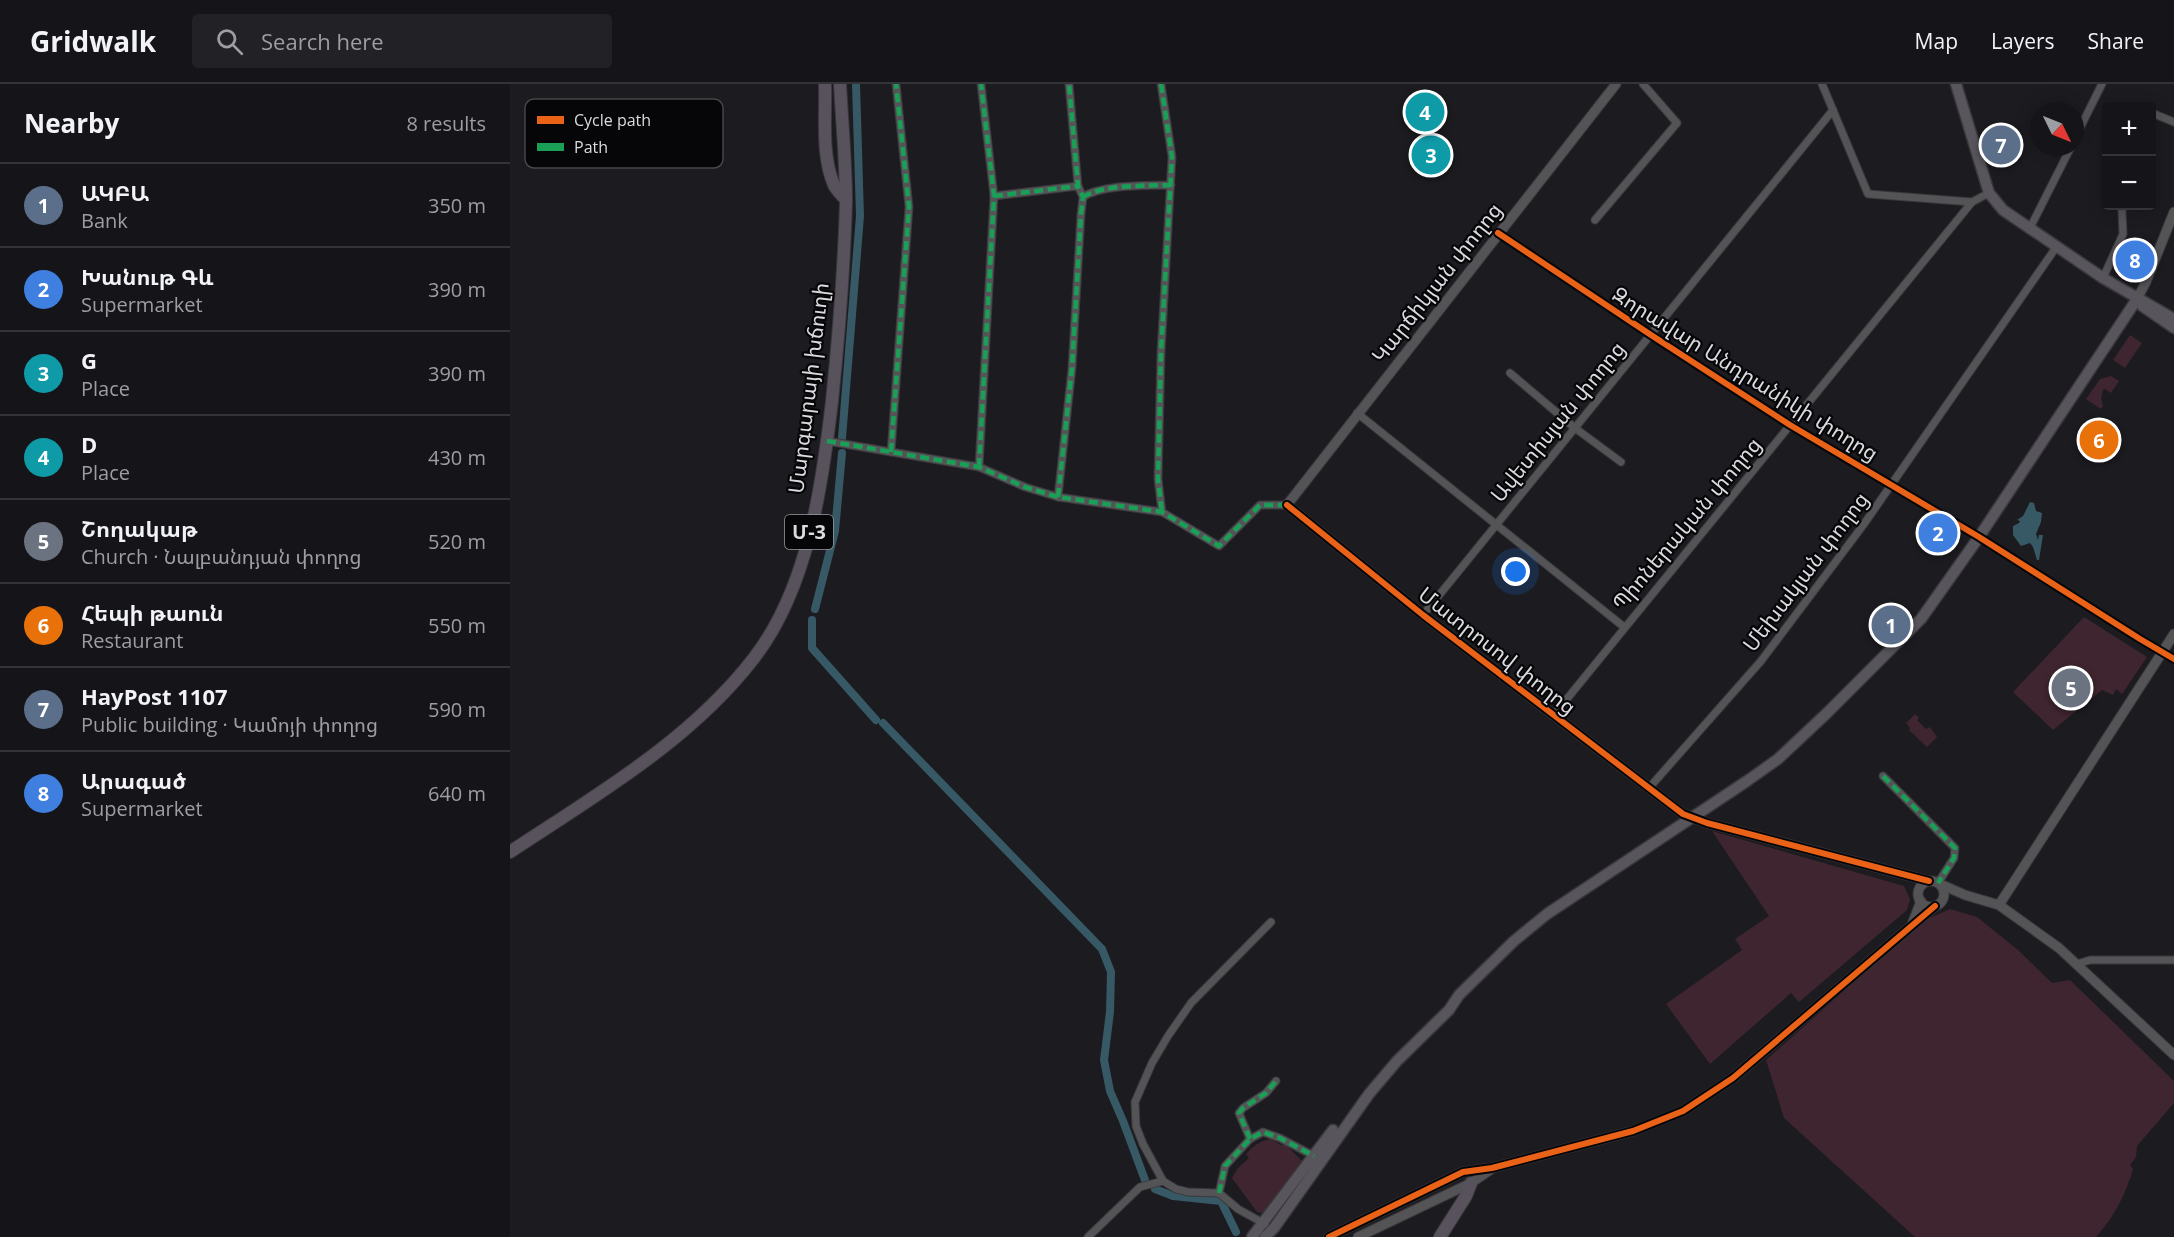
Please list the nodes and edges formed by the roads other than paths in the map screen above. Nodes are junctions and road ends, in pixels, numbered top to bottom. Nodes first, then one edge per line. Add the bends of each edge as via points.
1 (825, 84) edge
2 (840, 84) edge
3 (896, 84) edge
4 (981, 84) edge
5 (1069, 84) edge
6 (1161, 84) edge
7 (1616, 84) edge
8 (1643, 84) edge
9 (1822, 84) edge
10 (1956, 84) edge
11 (2102, 84) edge
12 (1833, 111) junction
13 (2156, 115) edge
14 (2084, 120) edge
15 (2174, 122) edge
16 (2066, 156) edge
17 (1172, 185) junction
18 (1078, 186) junction
19 (1989, 193) junction
20 (994, 196) junction
21 (1083, 197) junction
22 (846, 200) junction
23 (1972, 202) junction
24 (2121, 210) edge
25 (2174, 212) edge
26 (1595, 220) dead end
27 (2030, 228) junction
28 (1498, 233) junction
29 (2057, 246) junction
30 (2103, 278) junction
31 (2137, 299) junction
32 (2174, 319) edge
33 (2174, 328) edge
34 (1651, 335) junction
35 (1510, 373) dead end
36 (1357, 413) junction
37 (1790, 425) junction
38 (1575, 428) junction
39 (827, 441) junction
40 (891, 452) junction
41 (1621, 462) dead end
42 (980, 467) junction
43 (1891, 485) junction
44 (1058, 497) junction
45 (1287, 505) junction
46 (1162, 512) junction
47 (1495, 525) junction
48 (1979, 537) junction
49 (1423, 615) junction
50 (1624, 627) junction
51 (2174, 633) edge
52 (2162, 652) junction
53 (2174, 659) edge
54 (1553, 716) junction
55 (1883, 776) dead end
56 (1649, 788) junction
57 (1692, 818) junction
58 (510, 852) edge
59 (1899, 874) junction
60 (1934, 882) junction
61 (1965, 894) junction
62 (1920, 897) junction
63 (1937, 905) junction
64 (1999, 905) junction
65 (1271, 922) dead end
66 (1910, 929) junction
67 (2174, 960) edge
68 (2077, 964) junction
69 (1459, 994) junction
70 (2174, 1055) edge
71 (1276, 1081) dead end
72 (1250, 1138) junction
73 (1314, 1156) junction
74 (1492, 1168) junction
75 (1163, 1181) junction
76 (1471, 1183) junction
77 (1219, 1193) junction
78 (1269, 1226) junction
79 (1088, 1237) edge
80 (1252, 1237) edge
81 (1265, 1237) edge
82 (1329, 1237) edge
83 (1358, 1237) edge
84 (1440, 1237) edge

1 - 22 highway via 827,154 834,187
2 - 22 highway, Մարգարայի խճուղի / Մ-3
3 - 40 street via 909,207
4 - 20 street
5 - 18 street
6 - 17 street
7 - 28 street, Կարճիկյան փողոց
8 - 26 street via 1677,123
9 - 12 street
10 - 19 main road
11 - 14 street
12 - 23 street via 1868,194
12 - 34 street, Ավետիսյան փողոց
13 - 15 street
16 - 27 street
17 - 21 street via 1118,188 1090,192
17 - 46 street via 1161,352 1158,479
18 - 20 street
18 - 21 street
19 - 23 street, Պիոներական փողոց
19 - 27 main road via 2003,210
20 - 42 street
21 - 44 street via 1072,368
22 - 39 highway, Մարգարայի խճուղի / Մ-3 via 840,324
23 - 37 street, Պիոներական փողոց
24 - 30 street via 2123,234
25 - 31 street
27 - 29 main road
28 - 34 street, Զորավար Անդրանիկի փողոց
28 - 36 street, Կարճիկյան փողոց
29 - 30 main road
29 - 43 street, Մեխակյան փողոց
30 - 31 main road
31 - 32 main road
31 - 33 main road
31 - 48 main road
34 - 37 street, Զորավար Անդրանիկի փողոց
34 - 38 street, Ավետիսյան փողոց
35 - 38 street
36 - 45 street, Կարճիկյան փողոց
36 - 47 street
37 - 43 street, Զորավար Անդրանիկի փողոց
37 - 50 street, Պիոներական փողոց
38 - 41 street
38 - 47 street, Ավետիսյան փողոց
39 - 40 street
39 - 58 highway, Մարգարայի խճուղի / Մ-3 via 797,578 785,607 755,657 716,702 668,742 626,775
40 - 42 street
42 - 44 street
43 - 48 street, Զորավար Անդրանիկի փողոց
43 - 56 street, Մեխակյան փողոց via 1761,661
44 - 46 street
45 - 46 street via 1260,505 1220,546
45 - 49 street, Մատրոսով փողոց
47 - 49 street, Ավետիսյան փողոց
47 - 50 street
48 - 52 street, Զորավար Անդրանիկի փողոց
48 - 57 main road via 1898,644 1778,759
49 - 54 street, Մատրոսով փողոց
50 - 54 street, Պիոներական փողոց
51 - 52 street
52 - 53 street, Զորավար Անդրանիկի փողոց
52 - 64 street
54 - 56 street, Մատրոսով փողոց
55 - 60 street via 1955,848 1954,858
56 - 57 street, Մատրոսով փողոց
57 - 59 street, Մատրոսով փողոց
57 - 69 main road via 1547,914
59 - 60 street, Մատրոսով փողոց
59 - 62 street
60 - 61 street, Մատրոսով փողոց
60 - 62 street via 1922,885
60 - 63 street via 1944,894
61 - 63 street
61 - 64 street, Մատրոսով փողոց
62 - 63 street via 1928,906
62 - 66 street
63 - 66 street
64 - 68 street, Մատրոսով փողոց
65 - 75 street via 1191,1003 1162,1045 1135,1102 1136,1126
66 - 74 street via 1733,1078 1683,1111 1633,1131
67 - 68 street via 2090,960
68 - 70 street, Մատրոսով փողոց
69 - 73 main road via 1385,1065
69 - 78 main road via 1449,1010 1369,1094
71 - 72 street via 1239,1113
72 - 73 street via 1263,1132
72 - 77 street via 1225,1166
73 - 78 main road
74 - 76 street
74 - 82 street via 1463,1172
75 - 77 street via 1188,1192
75 - 79 street via 1140,1187
76 - 83 street
76 - 84 highway
77 - 78 street
78 - 80 main road
78 - 81 main road

